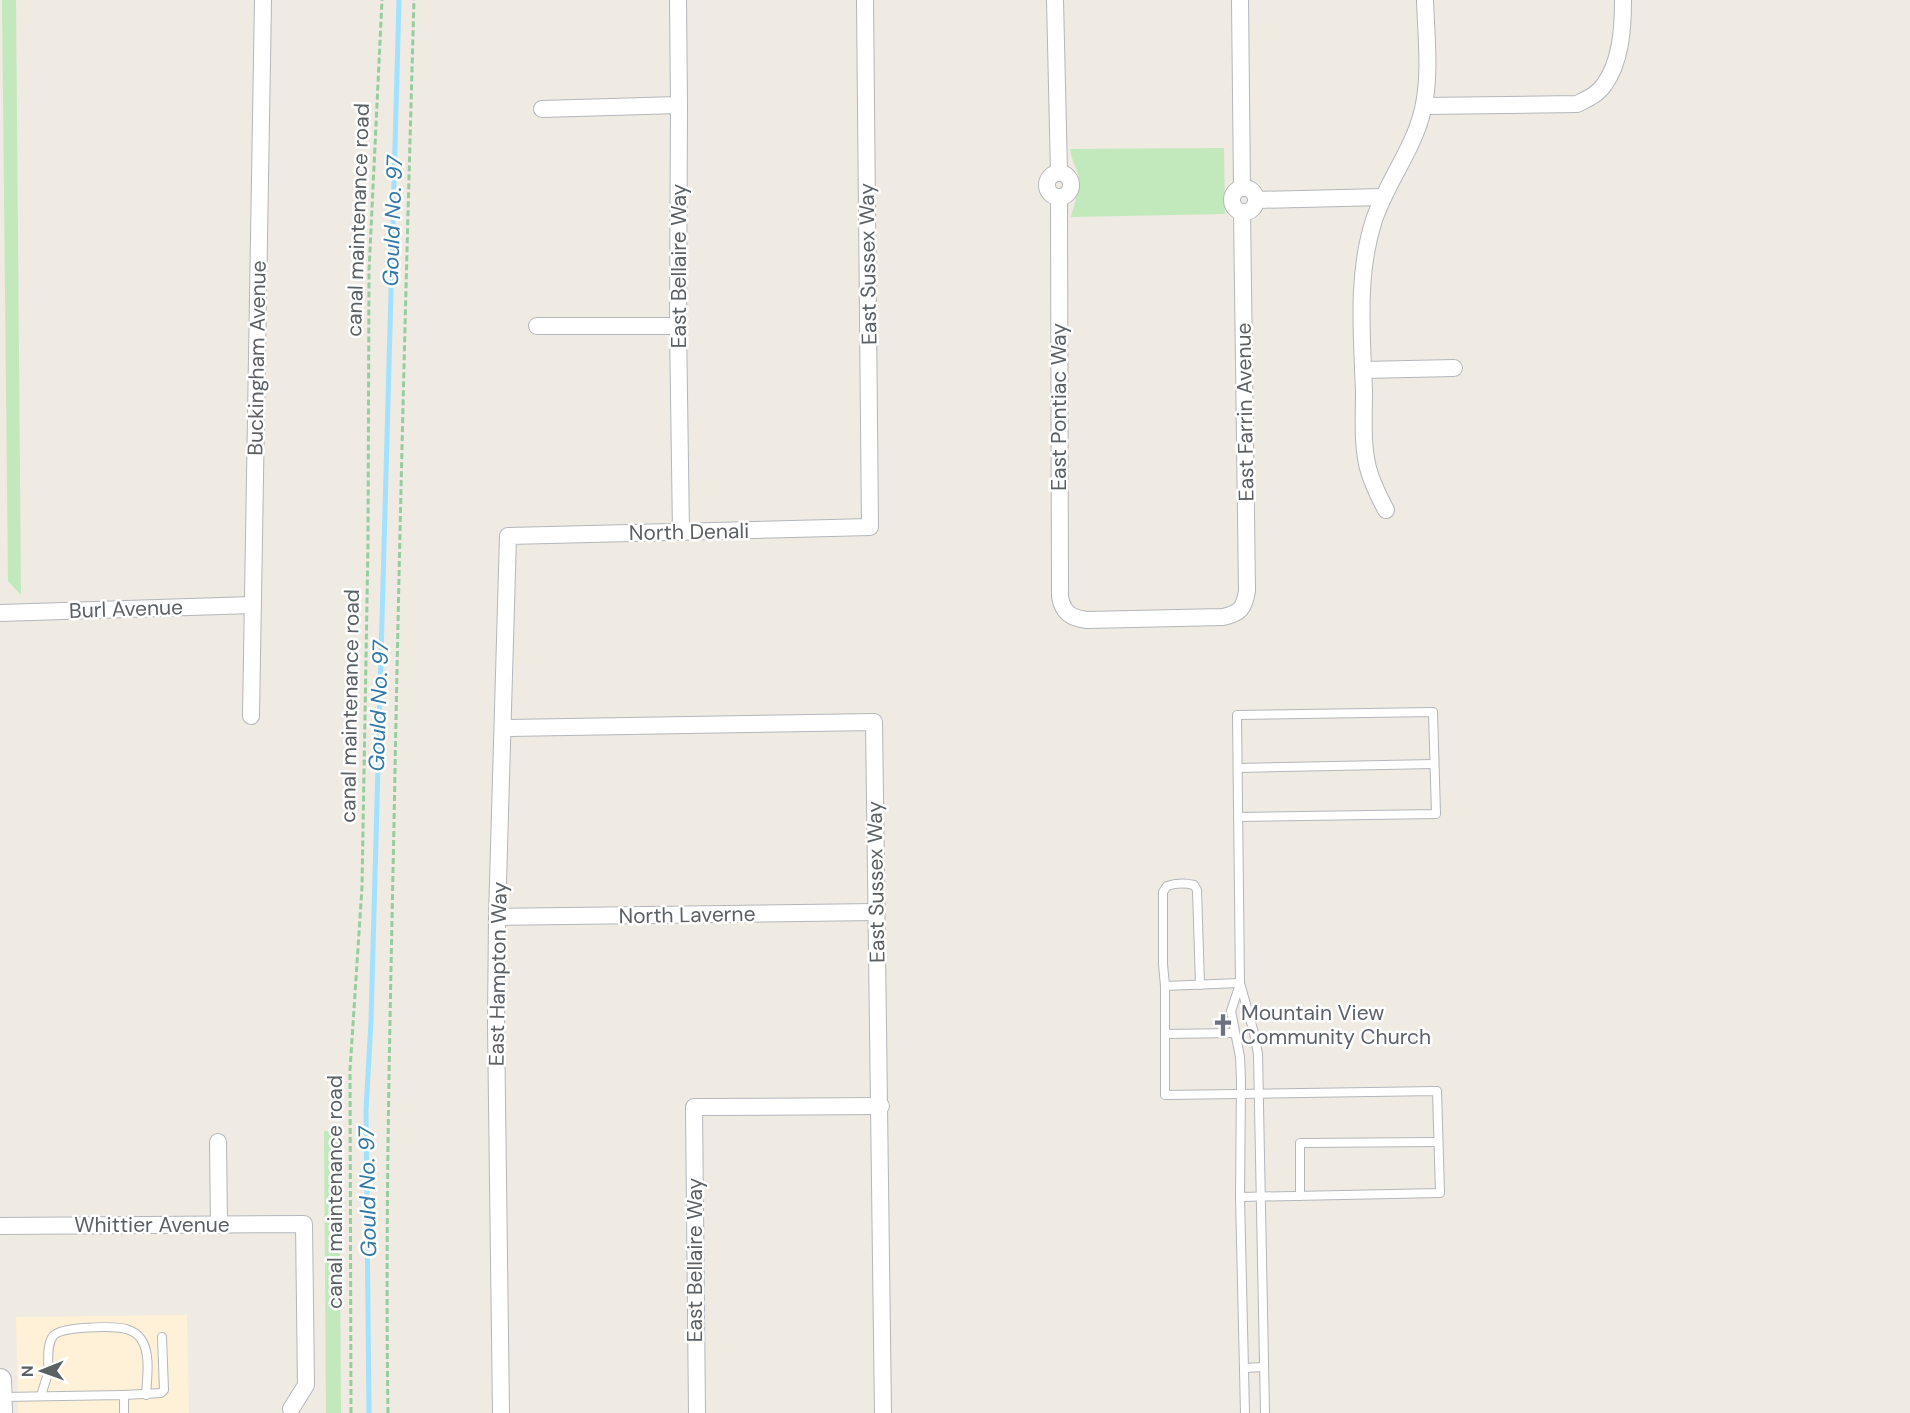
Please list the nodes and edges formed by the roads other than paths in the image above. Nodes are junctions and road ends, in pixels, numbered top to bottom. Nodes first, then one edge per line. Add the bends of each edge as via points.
1 (263, 0) edge
2 (678, 0) edge
3 (865, 0) edge
4 (1055, 0) edge
5 (1240, 0) edge
6 (1425, 0) edge
7 (1623, 0) edge
8 (680, 105) junction
9 (1424, 106) junction
10 (542, 109) dead end
11 (1242, 188) junction
12 (1383, 197) junction
13 (1256, 200) junction
14 (1242, 212) junction
15 (537, 326) dead end
16 (678, 326) junction
17 (1454, 368) dead end
18 (1363, 370) junction
19 (1386, 510) dead end
20 (870, 527) joint
21 (681, 532) junction
22 (508, 536) joint
23 (253, 606) junction
24 (1240, 610) joint
25 (0, 613) edge
26 (251, 716) dead end
27 (504, 728) junction
28 (1434, 764) junction
29 (1238, 768) junction
30 (1238, 817) junction
31 (876, 912) junction
32 (497, 917) junction
33 (1240, 983) junction
34 (1200, 985) junction
35 (1165, 986) junction
36 (1235, 1033) junction
37 (1165, 1034) junction
38 (1240, 1094) junction
39 (1258, 1094) junction
40 (881, 1106) junction
41 (218, 1142) dead end
42 (1438, 1142) junction
43 (1300, 1196) junction
44 (1240, 1197) junction
45 (1260, 1197) junction
46 (219, 1225) junction
47 (0, 1226) edge
48 (162, 1337) dead end
49 (1264, 1367) junction
50 (1244, 1368) junction
51 (0, 1380) edge
52 (124, 1395) junction
53 (146, 1395) junction
54 (40, 1396) junction
55 (0, 1397) edge
56 (291, 1409) dead end
57 (1, 1413) edge
58 (124, 1413) edge
59 (501, 1413) edge
60 (697, 1413) edge
61 (883, 1413) edge
62 (1245, 1413) edge
63 (1265, 1413) edge

1 - 23 street, Buckingham Avenue
2 - 8 street, East Bellaire Way
3 - 20 street, East Sussex Way
4 - 24 street, East Pontiac Way via 1059,172 1066,174 1071,184 1069,192 1059,197 1062,606 1068,615 1087,620 1223,617
5 - 11 street
6 - 9 street
7 - 9 street via 1623,29 1614,66 1592,97 1577,104
8 - 10 street
8 - 16 street, East Bellaire Way
9 - 12 street via 1410,146
11 - 13 street via 1251,190
11 - 14 street via 1232,200
12 - 13 street
12 - 18 street via 1364,263
13 - 14 street via 1251,210
14 - 24 street, East Farrin Avenue via 1247,591
15 - 16 street
16 - 21 street, East Bellaire Way
17 - 18 street
18 - 19 street via 1365,451 1373,484
20 - 21 street, North Denali
21 - 22 street, North Denali
22 - 27 street, East Hampton Way
23 - 25 street, Burl Avenue
23 - 26 street, Buckingham Avenue
27 - 31 street, East Sussex Way via 874,722
27 - 32 street, East Hampton Way
28 - 29 lane
28 - 29 lane via 1433,712 1237,715
28 - 30 lane via 1436,814
29 - 30 lane
30 - 33 lane
31 - 32 street, North Laverne
31 - 40 street, East Sussex Way
32 - 59 street, East Hampton Way
33 - 34 lane
33 - 36 lane via 1231,1011
33 - 39 lane via 1258,1054
34 - 35 lane
34 - 35 lane via 1197,890 1189,883 1167,886 1163,892
35 - 37 lane
36 - 37 lane
36 - 38 lane via 1240,1057
37 - 38 lane via 1165,1095
38 - 39 lane
38 - 44 lane
39 - 42 lane via 1437,1090
39 - 45 lane
40 - 60 street, East Bellaire Way via 694,1107
40 - 61 street, East Sussex Way
41 - 46 street
42 - 43 lane via 1300,1143
42 - 43 lane via 1440,1193
43 - 45 lane
44 - 45 lane
44 - 50 lane
45 - 49 lane
46 - 47 street, Whittier Avenue
46 - 56 street, Whittier Avenue via 304,1224 306,1385
48 - 53 lane via 164,1389 161,1394
49 - 50 lane
49 - 63 lane
50 - 62 lane
51 - 55 main road
52 - 53 lane
52 - 54 lane
52 - 58 lane
53 - 54 lane via 146,1354 137,1333 96,1329 62,1330 53,1336 48,1374
54 - 55 lane
55 - 57 main road

